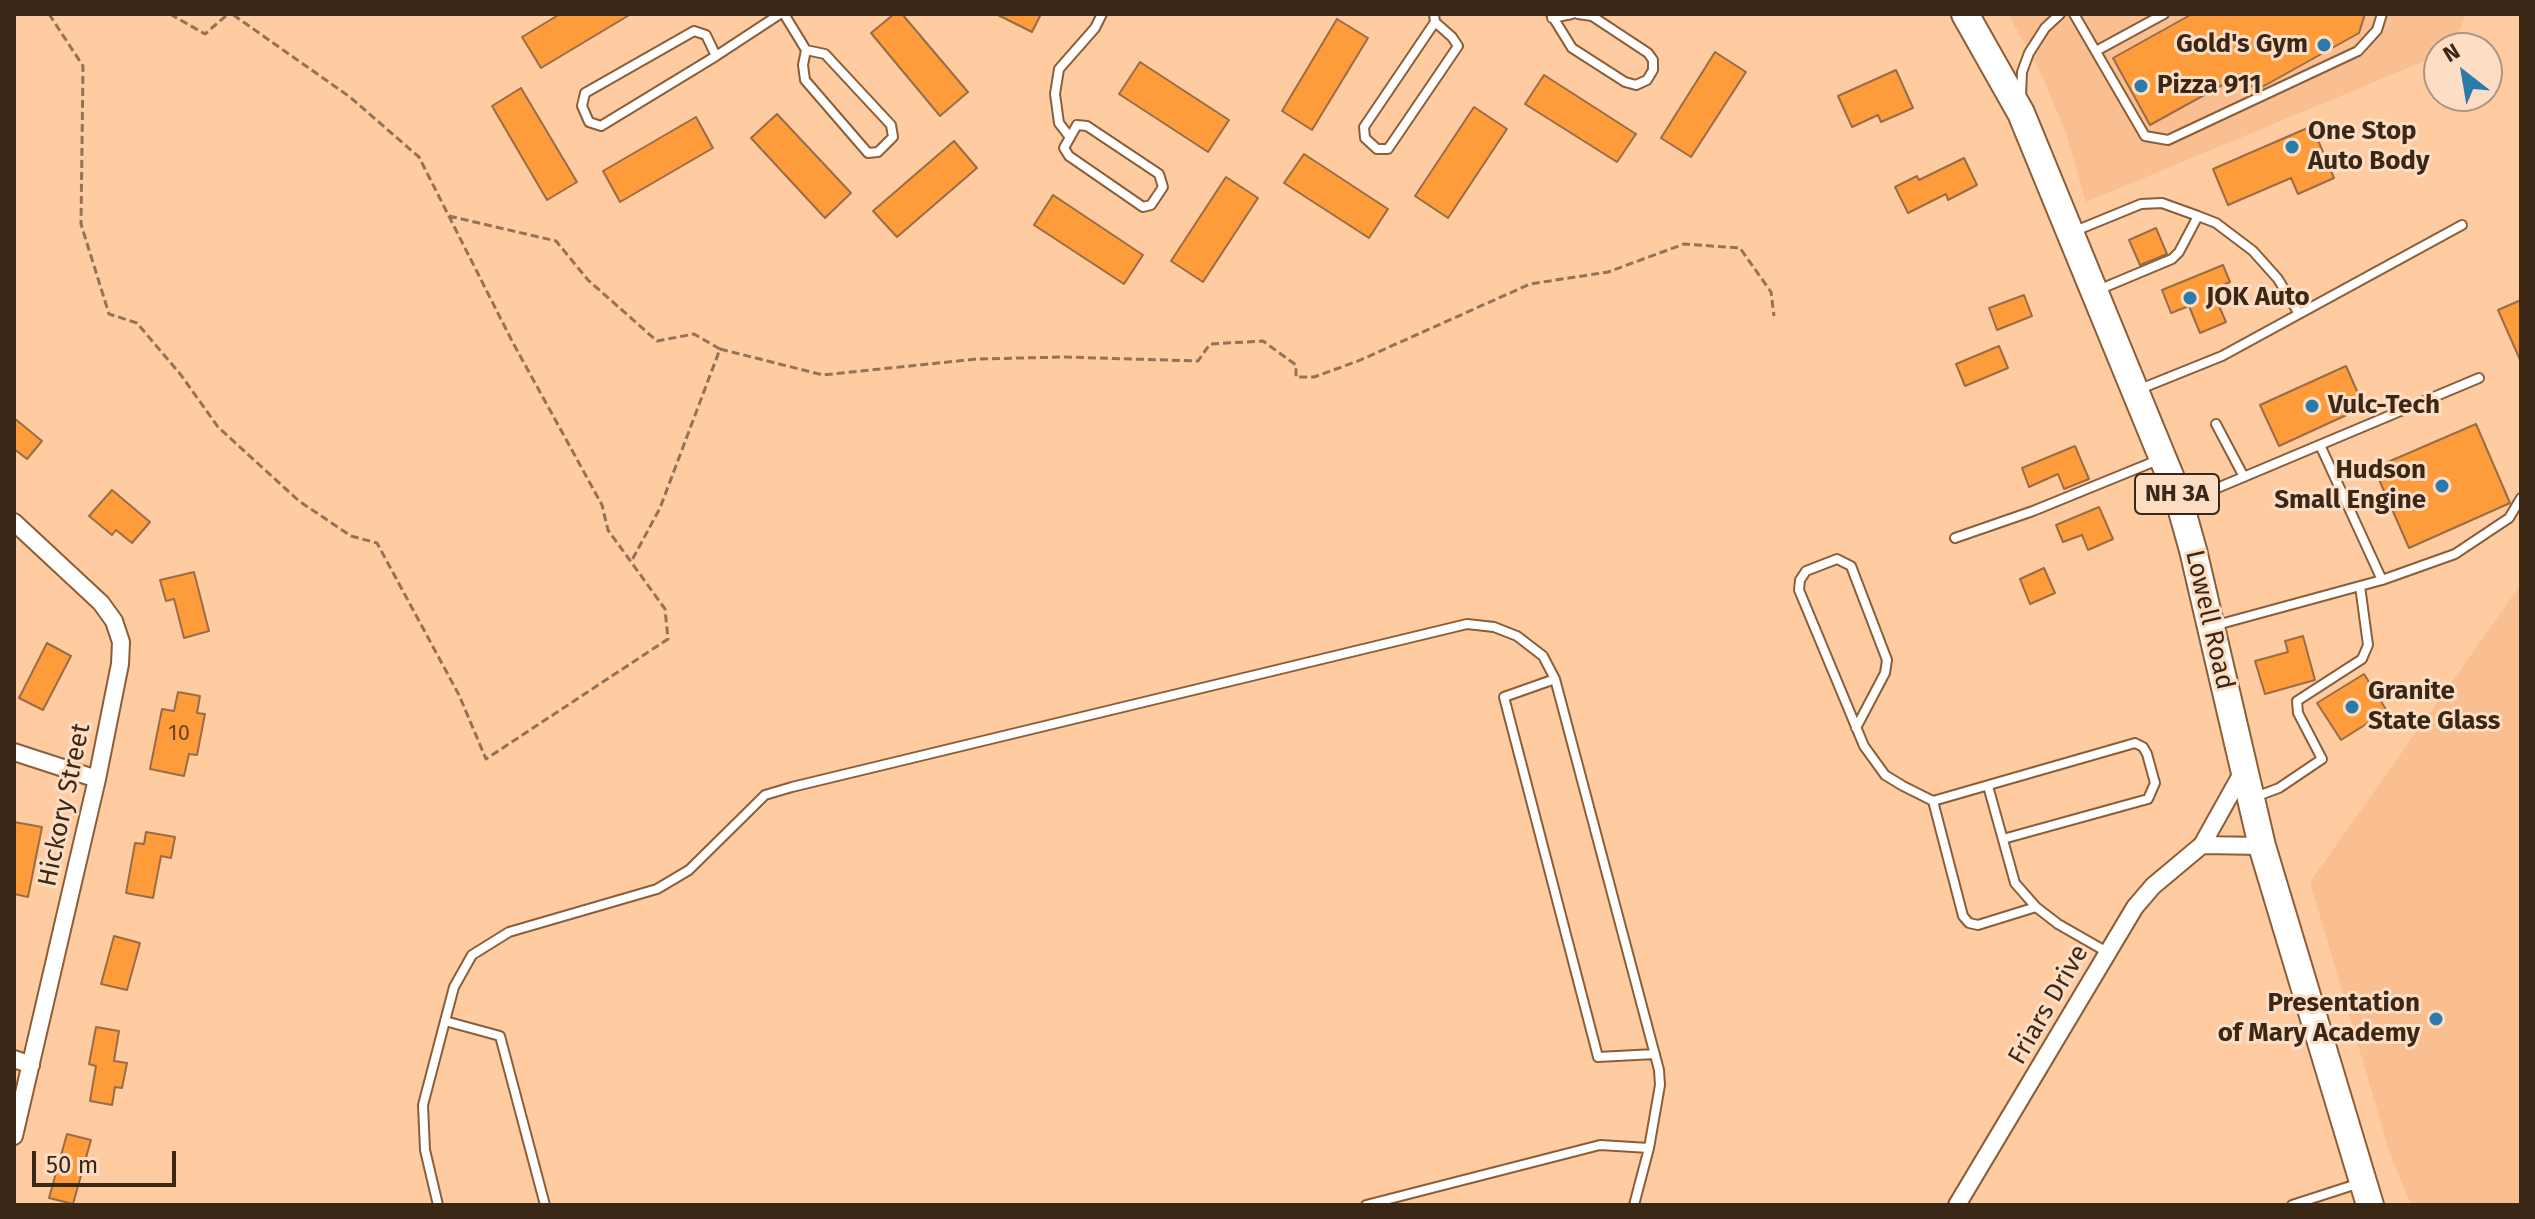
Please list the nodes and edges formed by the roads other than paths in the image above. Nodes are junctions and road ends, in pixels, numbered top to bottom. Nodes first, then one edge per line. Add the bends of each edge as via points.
1 (782, 14) edge
2 (1102, 14) edge
3 (1575, 14) edge
4 (1965, 14) edge
5 (2060, 14) edge
6 (2074, 14) edge
7 (2164, 14) edge
8 (2382, 14) edge
9 (1551, 16) edge
10 (1434, 18) edge
11 (806, 50) junction
12 (2096, 51) junction
13 (716, 56) junction
14 (2021, 113) junction
15 (1069, 136) junction
16 (2198, 216) junction
17 (2462, 225) dead end
18 (2070, 232) junction
19 (2094, 291) junction
20 (2299, 314) junction
21 (2479, 378) dead end
22 (2136, 391) junction
23 (2216, 424) dead end
24 (2320, 445) junction
25 (2163, 458) junction
26 (2244, 477) junction
27 (2521, 498) edge
28 (2180, 504) junction
29 (14, 522) edge
30 (1955, 538) dead end
31 (2382, 580) junction
32 (2360, 586) junction
33 (2211, 626) junction
34 (1555, 679) junction
35 (1856, 728) junction
36 (14, 752) edge
37 (2245, 768) junction
38 (97, 779) junction
39 (1988, 786) junction
40 (2251, 799) junction
41 (1933, 801) junction
42 (2003, 839) junction
43 (2202, 845) junction
44 (2262, 846) junction
45 (2036, 907) junction
46 (2107, 952) junction
47 (445, 1021) junction
48 (1655, 1054) junction
49 (14, 1059) edge
50 (31, 1065) junction
51 (14, 1136) edge
52 (1649, 1148) junction
53 (2366, 1194) edge
54 (438, 1205) edge
55 (545, 1205) edge
56 (1366, 1205) edge
57 (1634, 1205) edge
58 (1957, 1205) edge
59 (2292, 1205) edge

1 - 11 lane
1 - 13 lane
2 - 15 lane via 1059,69 1059,123
3 - 9 lane
3 - 9 lane via 1592,16 1648,53 1653,70 1647,80 1625,82 1572,48
4 - 14 main road, Lowell Road / NH 3A
5 - 14 lane via 2029,53 2022,72
6 - 12 lane
7 - 12 lane
8 - 12 lane via 2377,30 2358,51 2168,140 2145,136
10 - 10 lane via 1364,127 1365,138 1377,149 1388,149 1458,46
11 - 11 lane via 805,80 868,153 878,152 893,137 891,125 825,54
13 - 13 lane via 706,35 694,31 585,93 582,106 589,122 601,126
14 - 18 main road, Lowell Road / NH 3A
15 - 15 lane via 1064,148 1069,156 1143,207 1151,205 1163,187 1159,174 1087,126 1077,125
16 - 18 lane via 2162,203 2141,204
16 - 19 lane via 2172,259
16 - 20 lane via 2253,251
17 - 20 lane
18 - 19 main road, Lowell Road / NH 3A
19 - 22 main road, Lowell Road / NH 3A
20 - 22 lane via 2222,356
21 - 24 lane
22 - 25 main road, Lowell Road / NH 3A
23 - 26 lane
24 - 26 lane
24 - 31 lane
25 - 28 main road, Lowell Road / NH 3A
25 - 30 lane
26 - 28 lane
27 - 31 lane via 2509,518 2455,554
28 - 33 main road, Lowell Road / NH 3A
29 - 38 street, Hickory Street via 101,603 118,631 120,664
31 - 32 lane
32 - 33 lane
32 - 40 lane via 2368,645 2362,659 2297,701 2322,759 2279,788
33 - 37 main road, Lowell Road / NH 3A
34 - 47 lane via 1543,656 1517,636 1467,624 765,795 689,870 657,889 509,932 472,955 454,987
34 - 48 lane
34 - 48 lane via 1504,697 1586,1012 1598,1057
35 - 35 lane via 1799,590 1806,571 1837,559 1851,566 1887,660
35 - 41 lane via 1885,775
36 - 38 street
37 - 40 main road, Lowell Road / NH 3A
37 - 43 street, Friars Drive
38 - 50 street, Hickory Street
39 - 41 lane
39 - 42 lane
39 - 42 lane via 2135,743 2147,754 2155,783 2148,799
40 - 44 main road, Lowell Road / NH 3A
41 - 45 lane via 1969,923 1978,925
42 - 45 lane via 2015,883
43 - 44 street
43 - 46 street, Friars Drive via 2153,886
44 - 53 main road, Lowell Road / NH 3A
45 - 46 lane
46 - 58 street, Friars Drive
47 - 54 lane via 423,1105 425,1150
47 - 55 lane via 500,1036
48 - 52 lane via 1660,1085
49 - 50 street
50 - 51 street, Hickory Street
52 - 56 lane via 1600,1145
52 - 57 lane
53 - 59 lane

